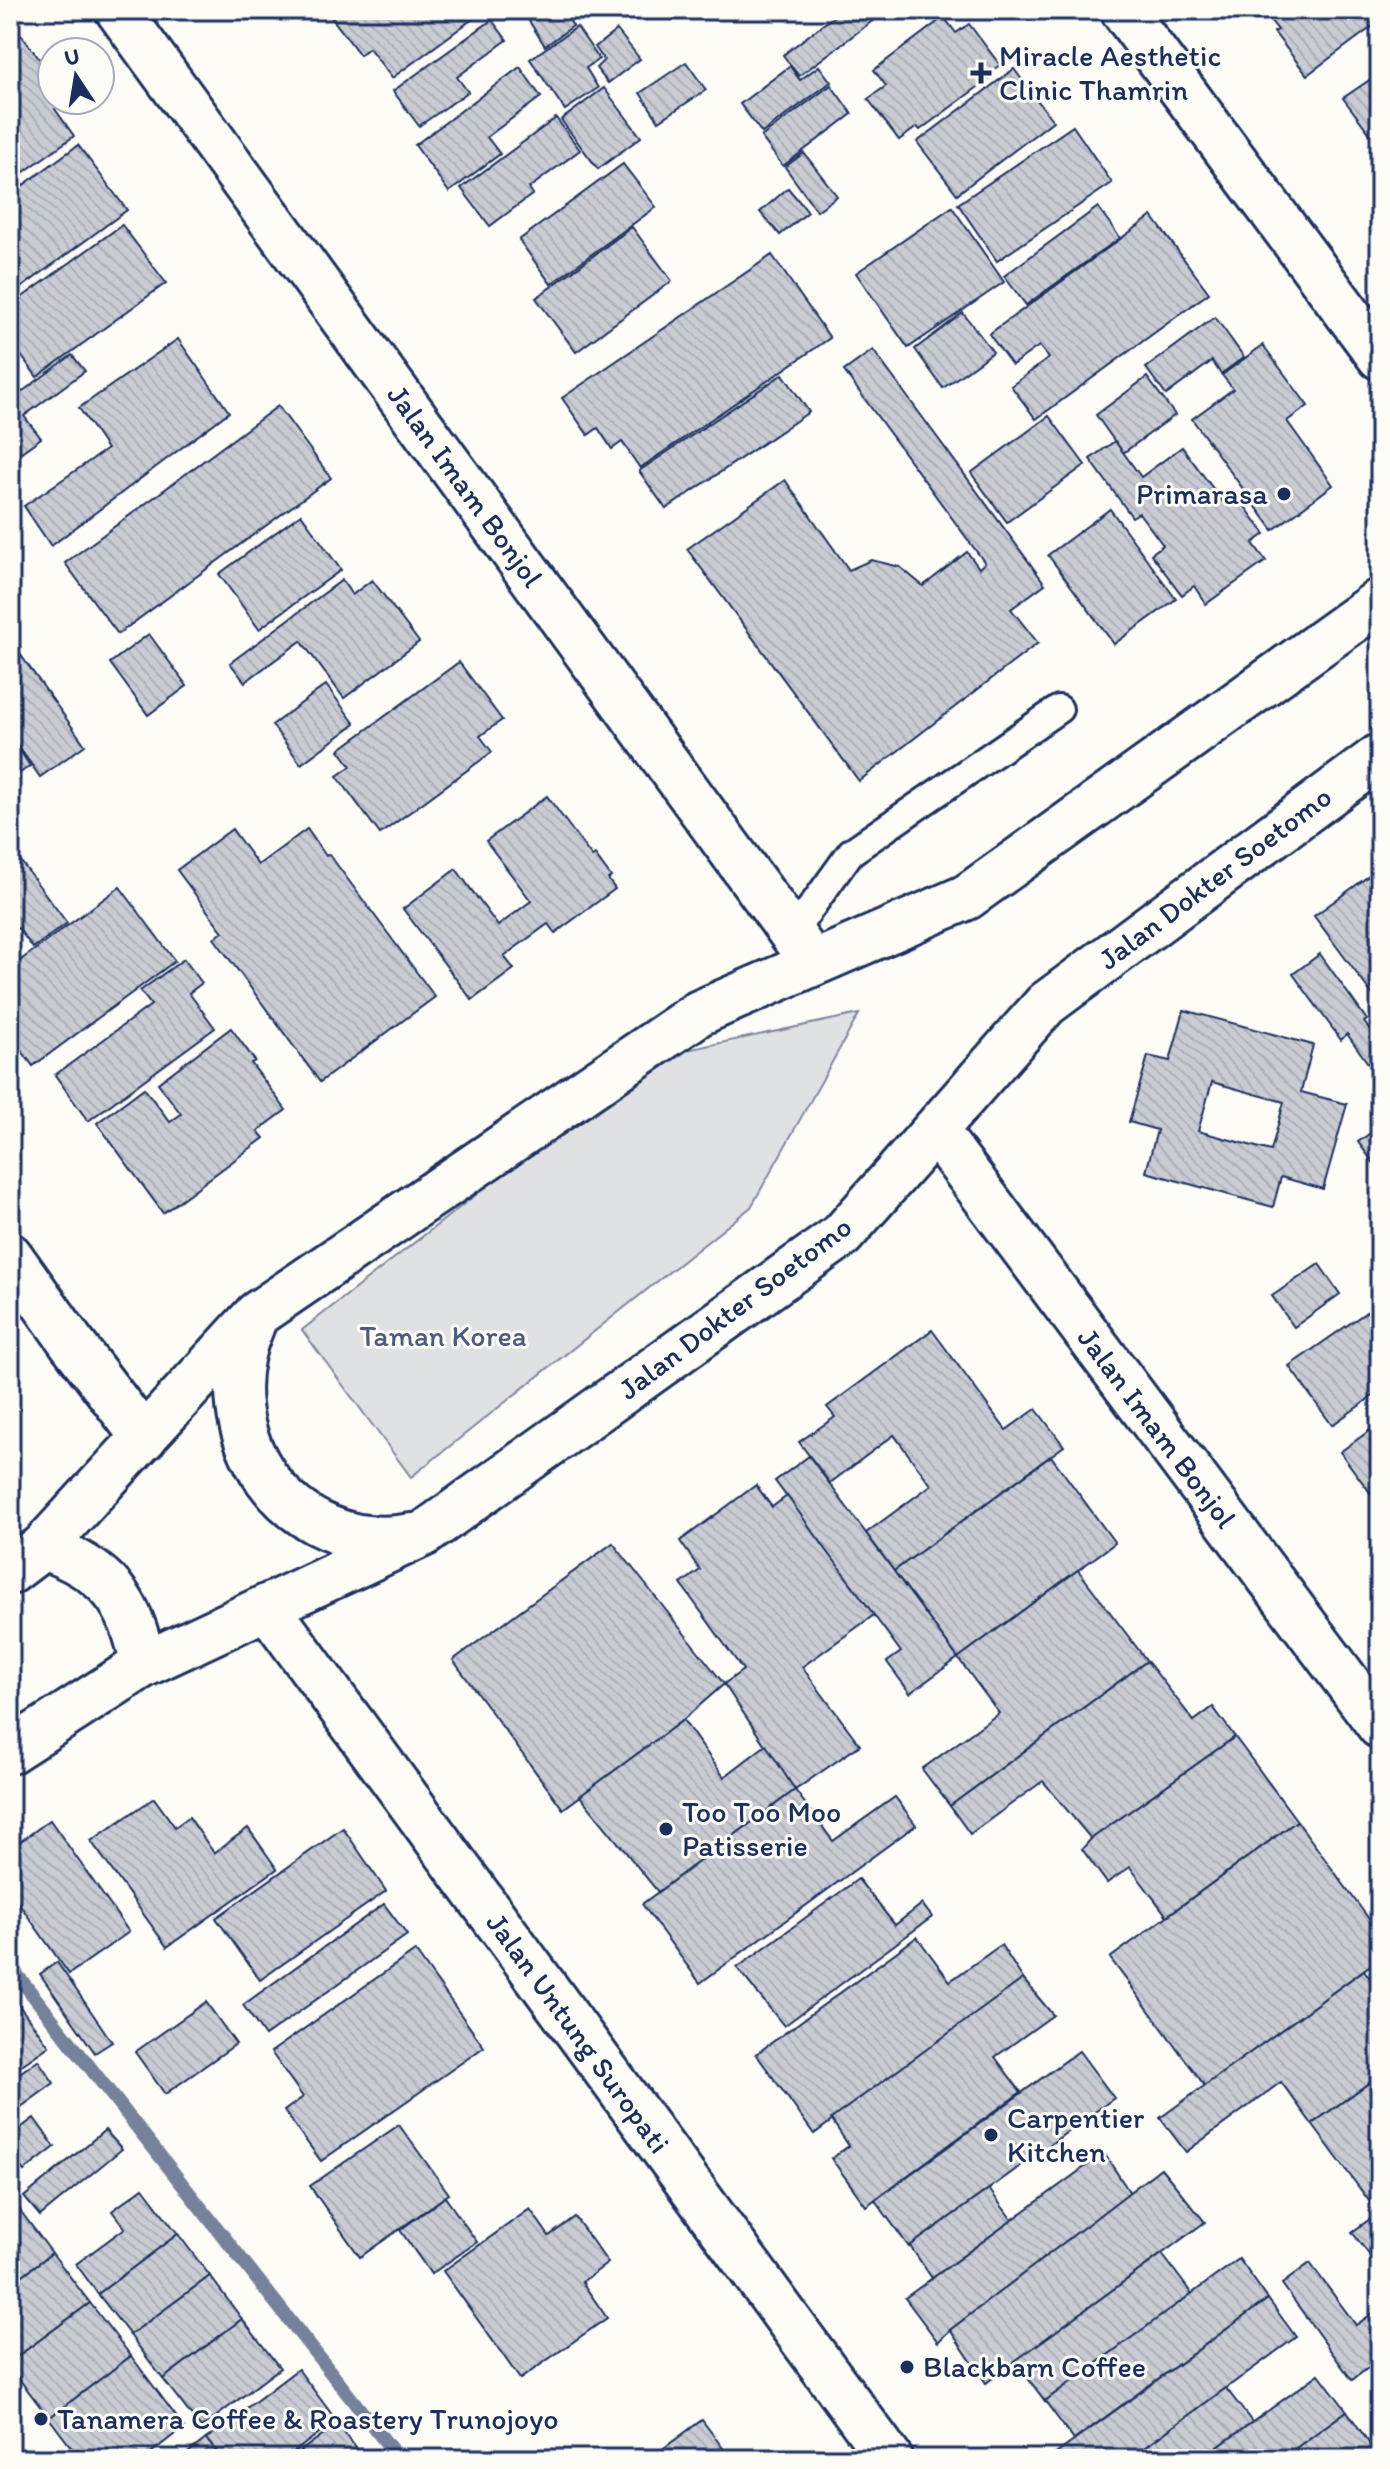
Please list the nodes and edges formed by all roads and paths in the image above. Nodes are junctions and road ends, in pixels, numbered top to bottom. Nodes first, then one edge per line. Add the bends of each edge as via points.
1 (118, 10) edge
2 (1123, 10) edge
3 (1380, 357) edge
4 (1380, 601) edge
5 (1059, 709) dead end
6 (1380, 756) edge
7 (802, 948) junction
8 (935, 1130) junction
9 (10, 1256) edge
10 (257, 1314) junction
11 (144, 1438) junction
12 (425, 1533) junction
13 (27, 1559) edge
14 (267, 1607) junction
15 (143, 1665) junction
16 (1380, 1726) edge
17 (10, 1751) edge
18 (890, 2459) edge

1 - 7 main road, Jalan Imam Bonjol
2 - 3 main road
4 - 7 main road via 967,897
5 - 7 lane via 851,852
6 - 8 main road, Jalan Dokter Soetomo via 1046,1004
7 - 10 main road
8 - 12 main road, Jalan Dokter Soetomo via 842,1235
8 - 16 main road, Jalan Imam Bonjol
9 - 11 main road
10 - 11 main road
10 - 12 main road via 237,1370 237,1399 246,1442 267,1480 287,1502 338,1531 397,1539
11 - 13 main road
12 - 14 main road, Jalan Dokter Soetomo
13 - 15 main road via 69,1556 93,1570 129,1612
14 - 15 main road, Jalan Dokter Soetomo
14 - 18 main road, Jalan Untung Suropati
15 - 17 main road, Jalan Dokter Soetomo

